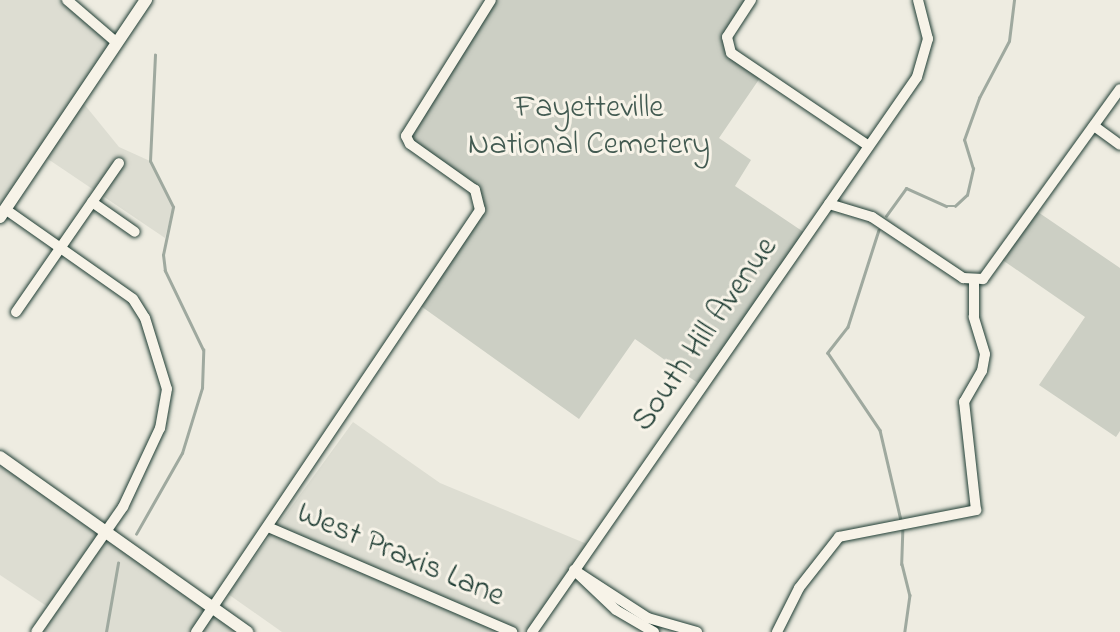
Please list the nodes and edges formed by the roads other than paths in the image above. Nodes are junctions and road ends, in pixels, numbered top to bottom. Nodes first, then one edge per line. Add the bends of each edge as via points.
1 (67, 0) edge
2 (146, 0) edge
3 (491, 0) edge
4 (751, 0) edge
5 (918, 0) edge
6 (117, 43) junction
7 (1120, 89) edge
8 (1094, 126) junction
9 (1120, 145) edge
10 (870, 146) junction
11 (119, 163) dead end
12 (92, 202) junction
13 (829, 204) junction
14 (3, 213) edge
15 (135, 232) dead end
16 (60, 247) junction
17 (974, 281) junction
18 (16, 312) dead end
19 (0, 457) edge
20 (108, 526) junction
21 (268, 527) junction
22 (574, 570) junction
23 (212, 607) junction
24 (36, 632) edge
25 (196, 632) edge
26 (247, 632) edge
27 (512, 632) edge
28 (532, 632) edge
29 (654, 632) edge
30 (697, 632) edge
31 (778, 632) edge

1 - 6 street
2 - 6 main road
3 - 21 street via 406,136 410,144 475,190 481,203 477,216
4 - 10 street via 730,31 728,45 737,59
5 - 10 street, South Hill Avenue via 928,39 923,65
6 - 14 main road
7 - 8 street
8 - 9 street
8 - 17 street via 990,274
10 - 13 street, South Hill Avenue
11 - 12 street
12 - 15 street
12 - 16 street
13 - 17 street via 872,217
13 - 22 street, South Hill Avenue
14 - 16 street
16 - 18 street
16 - 20 street via 133,299 145,318 167,389 160,428
17 - 31 street via 974,317 985,354 982,371 964,402 976,510 839,537 823,551
19 - 20 main road
20 - 23 main road
20 - 24 street
21 - 23 street
21 - 27 street, West Praxis Lane
22 - 28 street, South Hill Avenue
22 - 29 street via 616,610
22 - 30 street via 640,614
23 - 25 street
23 - 26 main road

